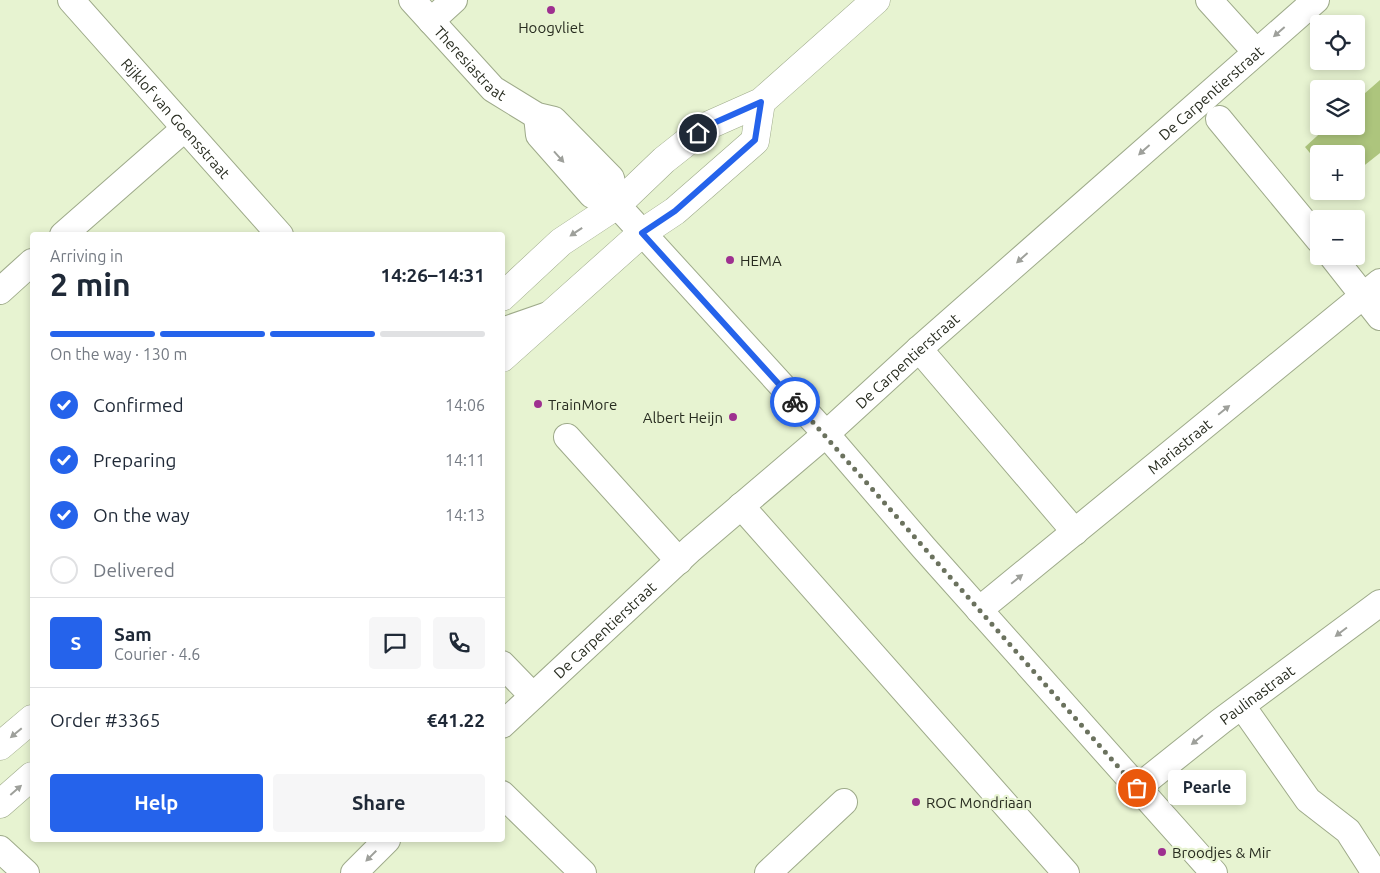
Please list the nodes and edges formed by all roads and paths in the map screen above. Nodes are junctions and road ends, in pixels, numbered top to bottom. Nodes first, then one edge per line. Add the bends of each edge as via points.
1 (71, 0) edge
2 (412, 0) edge
3 (454, 0) edge
4 (876, 0) edge
5 (1209, 0) edge
6 (1316, 0) edge
7 (431, 21) junction
8 (1256, 52) junction
9 (761, 102) junction
10 (1220, 119) dead end
11 (184, 129) junction
12 (629, 219) junction
13 (1310, 229) edge
14 (66, 232) edge
15 (277, 232) edge
16 (30, 264) edge
17 (1343, 265) edge
18 (1372, 289) edge
19 (0, 291) edge
20 (505, 293) edge
21 (552, 314) junction
22 (1380, 317) edge
23 (505, 330) edge
24 (919, 349) junction
25 (505, 355) edge
26 (826, 434) junction
27 (567, 437) dead end
28 (741, 506) junction
29 (1076, 532) junction
30 (685, 555) junction
31 (1380, 603) edge
32 (979, 610) junction
33 (505, 667) edge
34 (533, 696) junction
35 (1242, 706) junction
36 (30, 721) edge
37 (505, 722) edge
38 (0, 746) edge
39 (30, 778) edge
40 (1137, 788) junction
41 (505, 797) edge
42 (844, 802) dead end
43 (0, 804) edge
44 (385, 842) edge
45 (0, 849) edge
46 (26, 873) edge
47 (354, 873) edge
48 (583, 873) edge
49 (768, 873) edge
50 (1066, 873) edge
51 (1214, 873) edge
52 (1375, 873) edge

1 - 11 street, Rijklof van Goensstraat
2 - 7 street, Theresiastraat
3 - 7 street
4 - 9 main road
5 - 8 street
6 -> 8 street, De Carpentierstraat
7 - 12 street, Theresiastraat via 493,89 537,116 539,134 592,195
8 -> 24 street, De Carpentierstraat
9 - 12 main road via 707,126 641,182
9 - 12 main road via 755,140 675,211
10 - 13 street
11 - 14 street
11 - 15 street, Rijklof van Goensstraat
12 -> 20 main road via 561,242
12 - 21 main road via 617,255
12 - 26 street, Theresiastraat
16 - 19 street
17 - 18 street
18 - 22 street
29 -> 18 street, Mariastraat
21 - 23 street
21 - 25 main road
24 - 26 street, De Carpentierstraat
24 - 29 street
26 - 28 street, De Carpentierstraat
26 - 32 street, Theresiastraat
27 - 30 street
28 - 30 street, De Carpentierstraat
28 - 50 street
32 -> 29 street, Mariastraat
30 - 34 street, De Carpentierstraat
31 -> 35 street, Paulinastraat
32 - 40 street, Theresiastraat
33 - 34 street
34 - 37 street, De Carpentierstraat
35 -> 40 street, Paulinastraat
35 - 52 street via 1308,800 1348,831
36 -> 38 main road
43 -> 39 main road
40 - 51 street, Theresiastraat
41 - 48 street
42 - 49 street
44 -> 47 street
45 - 46 street

